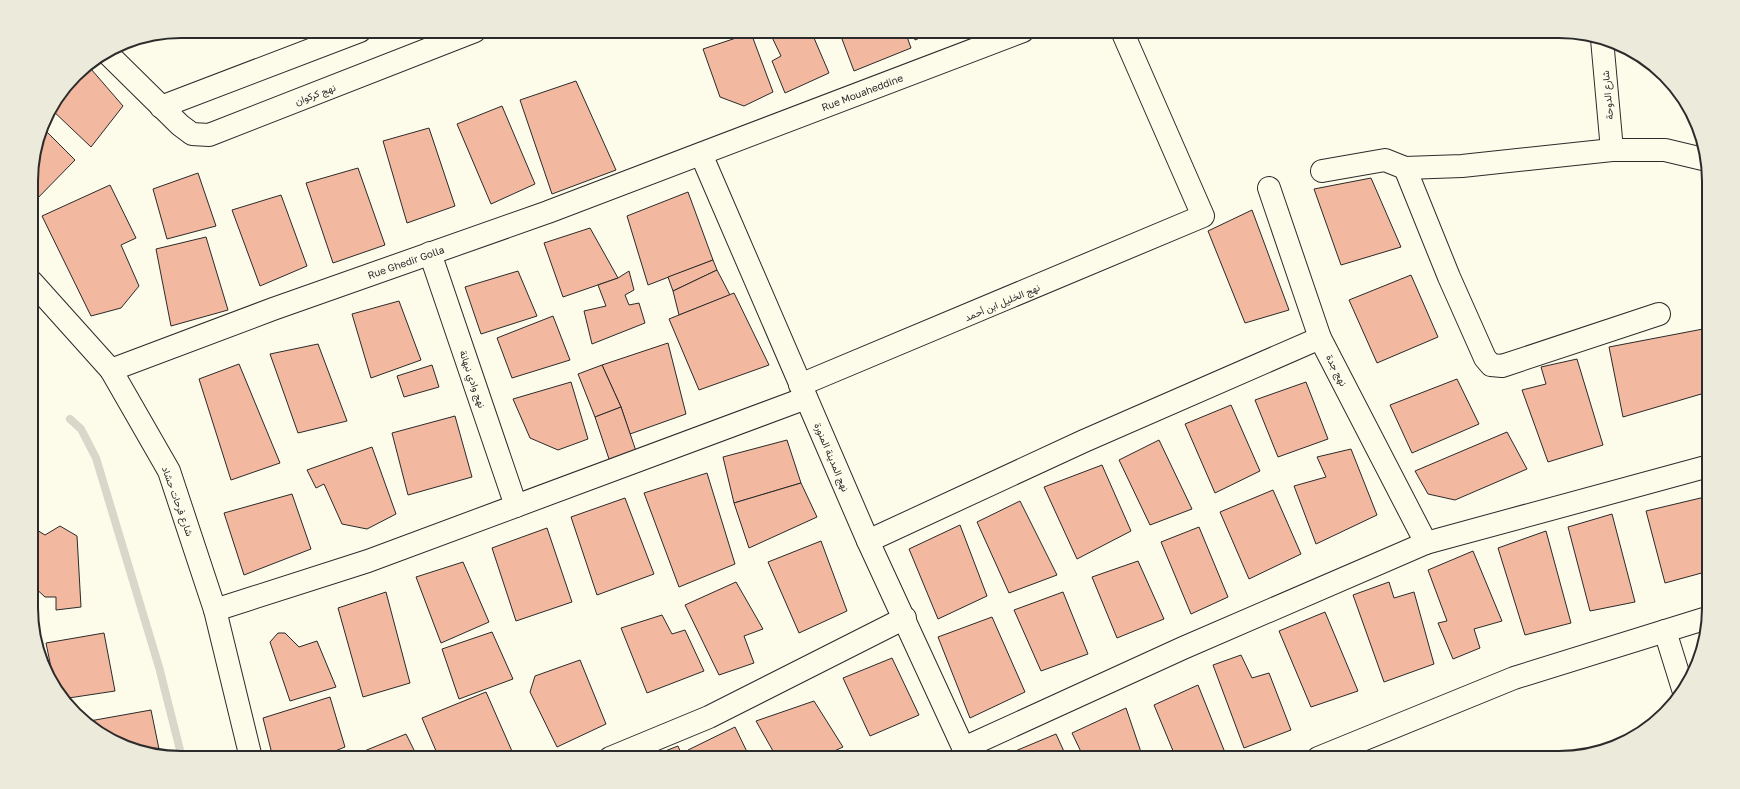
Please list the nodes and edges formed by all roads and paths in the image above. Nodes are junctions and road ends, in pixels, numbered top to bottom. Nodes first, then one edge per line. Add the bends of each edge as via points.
1 (342, 38) edge
2 (437, 38) edge
3 (1006, 38) edge
4 (1125, 38) edge
5 (1603, 45) edge
6 (110, 56) edge
7 (161, 107) junction
8 (1612, 150) junction
9 (701, 154) junction
10 (1700, 158) edge
11 (1405, 168) junction
12 (1322, 171) dead end
13 (1269, 188) dead end
14 (430, 253) junction
15 (38, 289) edge
16 (1659, 314) dead end
17 (1320, 338) junction
18 (111, 370) junction
19 (803, 392) junction
20 (1702, 468) edge
21 (516, 506) junction
22 (868, 541) junction
23 (1426, 543) junction
24 (215, 610) junction
25 (905, 618) junction
26 (1702, 620) edge
27 (1665, 631) junction
28 (1681, 683) edge
29 (249, 751) edge
30 (626, 751) edge
31 (965, 751) edge
32 (970, 751) edge
33 (1335, 751) edge

1 - 7 street
2 - 7 street, نهج كركوان via 209,135 192,134
3 - 9 street, Rue Mouaheddine
4 - 19 street, نهج الخليل ابن أحمد via 1203,216
5 - 8 street, شارع الدوحة
6 - 7 street, نهج كركوان
8 - 10 street via 1665,150
8 - 11 street via 1462,166
9 - 14 street, Rue Ghedir Golla
9 - 19 street, نهج المدينة المنورة
11 - 12 street via 1386,160
11 - 16 street via 1449,277 1485,358 1491,365 1502,366
13 - 17 street, نهج جدة
14 - 18 street, Rue Ghedir Golla
14 - 21 street, نهج وادي نبهانة
15 - 18 street, شارع فرحات حشاد
17 - 22 street via 1084,441
17 - 23 street, نهج جدة
18 - 24 street, شارع فرحات حشاد via 169,471
19 - 21 street, نهج الخليل ابن أحمد
19 - 22 street, نهج المدينة المنورة
20 - 23 street
21 - 24 street, نهج الخليل ابن أحمد via 368,561
22 - 25 street, نهج المدينة المنورة
23 - 32 street via 1183,648
24 - 29 street, شارع فرحات حشاد
25 - 30 street via 709,716
25 - 31 street, نهج المدينة المنورة
26 - 27 street
27 - 28 street
27 - 33 street via 1514,678

